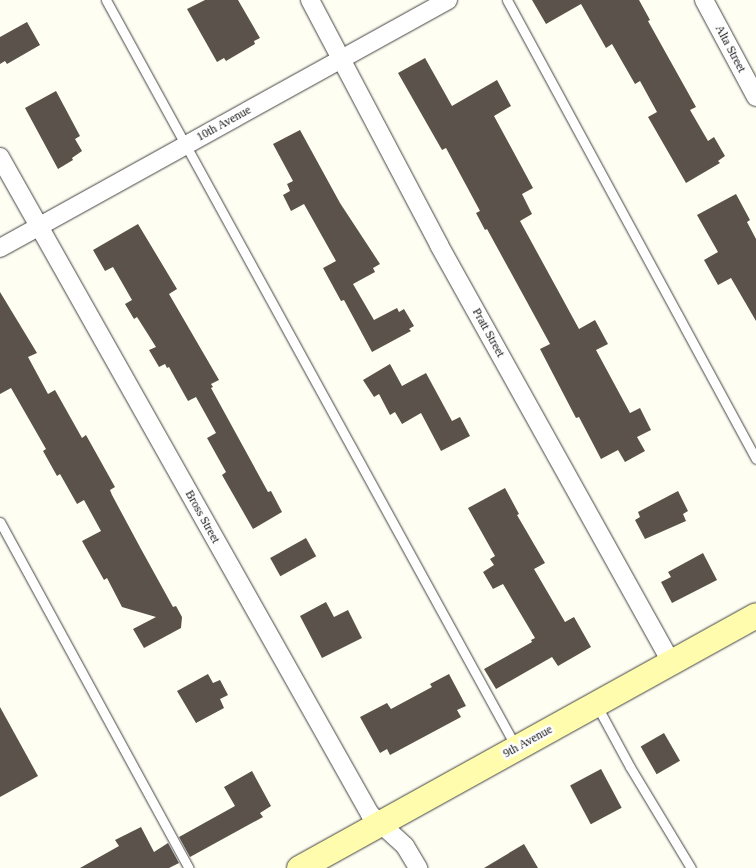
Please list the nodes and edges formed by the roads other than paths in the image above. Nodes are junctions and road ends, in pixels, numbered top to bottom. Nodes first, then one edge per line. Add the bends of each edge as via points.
1 (106, 0) edge
2 (310, 0) edge
3 (448, 0) edge
4 (507, 0) edge
5 (704, 0) edge
6 (341, 59) junction
7 (756, 97) edge
8 (186, 145) junction
9 (0, 156) edge
10 (38, 227) junction
11 (0, 248) edge
12 (756, 459) edge
13 (0, 522) edge
14 (756, 615) edge
15 (671, 662) junction
16 (595, 704) junction
17 (517, 748) junction
18 (378, 824) junction
19 (189, 868) edge
20 (299, 868) edge
21 (418, 868) edge
22 (691, 868) edge

1 - 8 lane
2 - 6 street, Pratt Street
3 - 6 street, 10th Avenue
4 - 12 lane
5 - 7 street, Alta Street
6 - 8 street, 10th Avenue
6 - 15 street, Pratt Street via 439,245
8 - 10 street, 10th Avenue
8 - 17 lane
9 - 10 street, Bross Street
10 - 11 street, 10th Avenue
10 - 18 street, Bross Street
13 - 19 lane
14 - 15 main road, 9th Avenue
15 - 16 main road, 9th Avenue
16 - 17 main road, 9th Avenue
16 - 22 lane
17 - 18 main road, 9th Avenue
18 - 20 main road, 9th Avenue
18 - 21 street, Bross Street via 405,846

